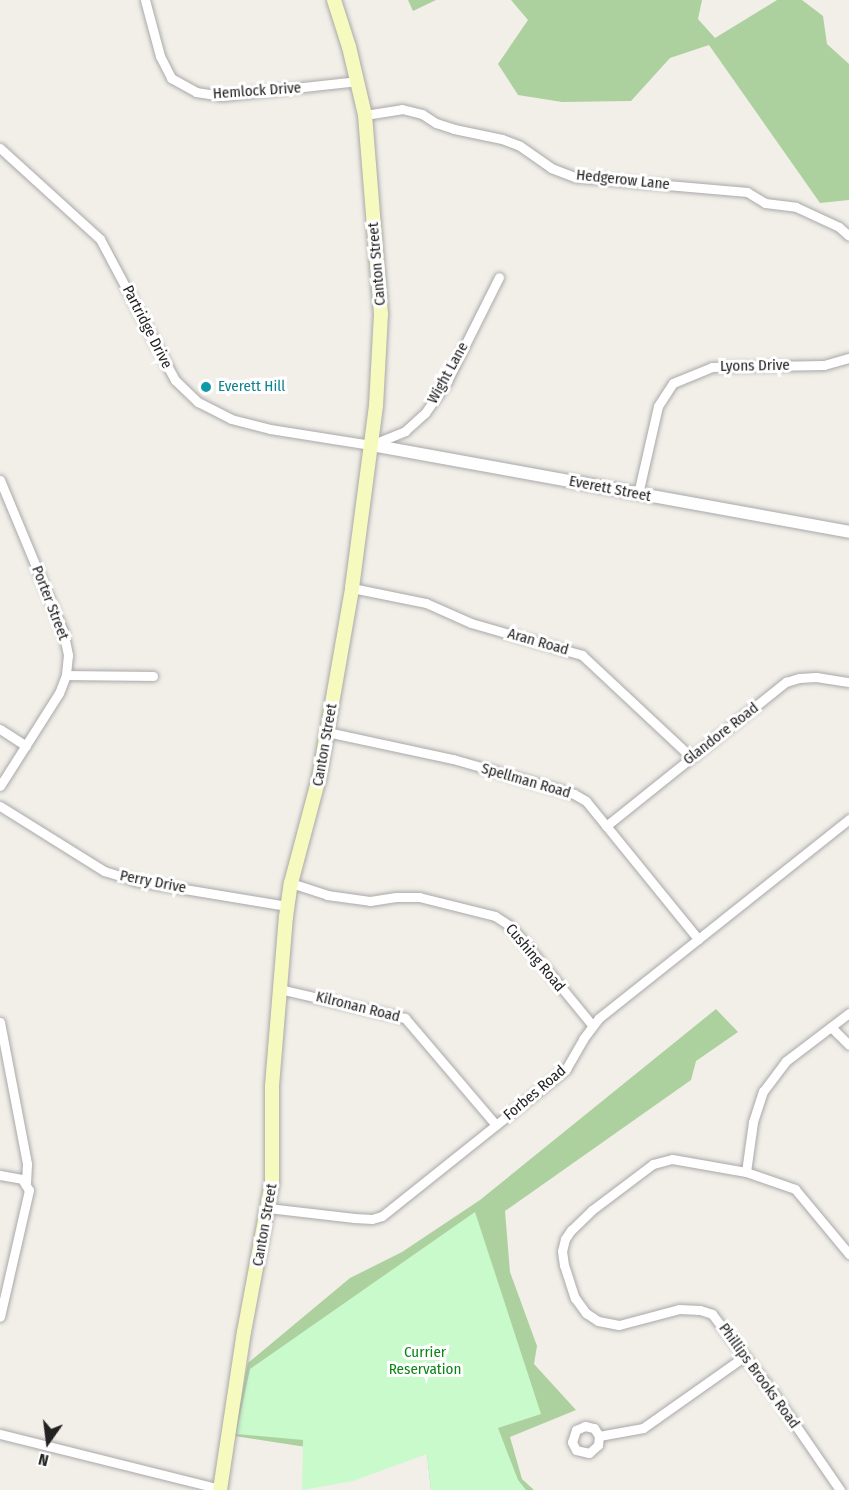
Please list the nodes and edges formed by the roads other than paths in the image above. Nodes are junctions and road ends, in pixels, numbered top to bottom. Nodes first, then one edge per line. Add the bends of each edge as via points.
1 (145, 0) edge
2 (334, 0) edge
3 (358, 81) junction
4 (365, 115) junction
5 (0, 148) edge
6 (849, 236) edge
7 (499, 277) dead end
8 (849, 358) edge
9 (371, 445) junction
10 (0, 480) edge
11 (638, 494) junction
12 (849, 532) edge
13 (352, 588) junction
14 (66, 675) junction
15 (153, 676) dead end
16 (849, 682) edge
17 (0, 729) edge
18 (327, 732) junction
19 (26, 746) junction
20 (691, 757) junction
21 (0, 786) edge
22 (0, 806) edge
23 (849, 819) edge
24 (606, 826) junction
25 (291, 883) junction
26 (287, 906) junction
27 (698, 939) junction
28 (279, 989) junction
29 (849, 1013) edge
30 (0, 1022) edge
31 (592, 1025) junction
32 (831, 1027) junction
33 (849, 1046) edge
34 (496, 1125) junction
35 (746, 1172) junction
36 (0, 1175) edge
37 (26, 1182) junction
38 (268, 1208) junction
39 (849, 1254) edge
40 (0, 1317) edge
41 (745, 1356) junction
42 (0, 1434) edge
43 (599, 1436) dead end
44 (220, 1489) edge
45 (840, 1490) edge

1 - 3 street, Hemlock Drive via 160,56 171,78 196,92 221,96
2 - 3 main road, Canton Street
3 - 4 main road, Canton Street
4 - 6 street, Hedgerow Lane via 402,109 422,114 454,129 520,146 552,168 575,177 747,192 765,203 796,207 839,227
4 - 9 main road, Canton Street via 381,320
5 - 9 street, Partridge Drive via 100,239 168,369 198,402 231,419 270,429
7 - 9 street, Wight Lane via 447,381 425,413 405,432
8 - 11 street, Lyons Drive via 824,365 712,367 673,383 658,406
9 - 11 street, Everett Street
9 - 13 main road, Canton Street
10 - 14 street, Porter Street via 66,638
11 - 12 street, Everett Street
13 - 18 main road, Canton Street
13 - 20 street, Aran Road via 426,603 471,623 579,654
14 - 15 street
14 - 19 street, Porter Street
16 - 20 street, Glandore Road via 816,677 786,682
17 - 19 street
18 - 24 street, Spellman Road via 453,759 574,794 586,801
18 - 25 main road, Canton Street via 315,799
19 - 21 street, Porter Street
20 - 24 street, Glandore Road
22 - 26 street, Perry Drive via 104,871
23 - 27 street, Forbes Road
24 - 27 street, Spellman Road
25 - 26 main road, Canton Street
25 - 31 street, Cushing Road via 327,895 370,901 419,897 495,916 519,936
26 - 28 main road, Canton Street
27 - 31 street, Forbes Road
28 - 34 street, Kilronan Road via 405,1018
28 - 38 main road, Canton Street via 272,1086 274,1162
29 - 32 street
30 - 37 street via 28,1168
31 - 34 street, Forbes Road via 566,1068
32 - 33 street
32 - 35 street via 786,1061 763,1090 753,1122
34 - 38 street, Forbes Road via 382,1216 354,1218
35 - 39 street, Phillips Brooks Road via 795,1189
35 - 41 street, Phillips Brooks Road via 663,1160 592,1210 571,1230 562,1251 575,1298 598,1321 619,1325 670,1311 700,1310 712,1314
36 - 37 street
37 - 40 street via 28,1203
38 - 44 main road, Canton Street
41 - 43 street via 643,1428
41 - 45 street, Phillips Brooks Road
42 - 44 street

